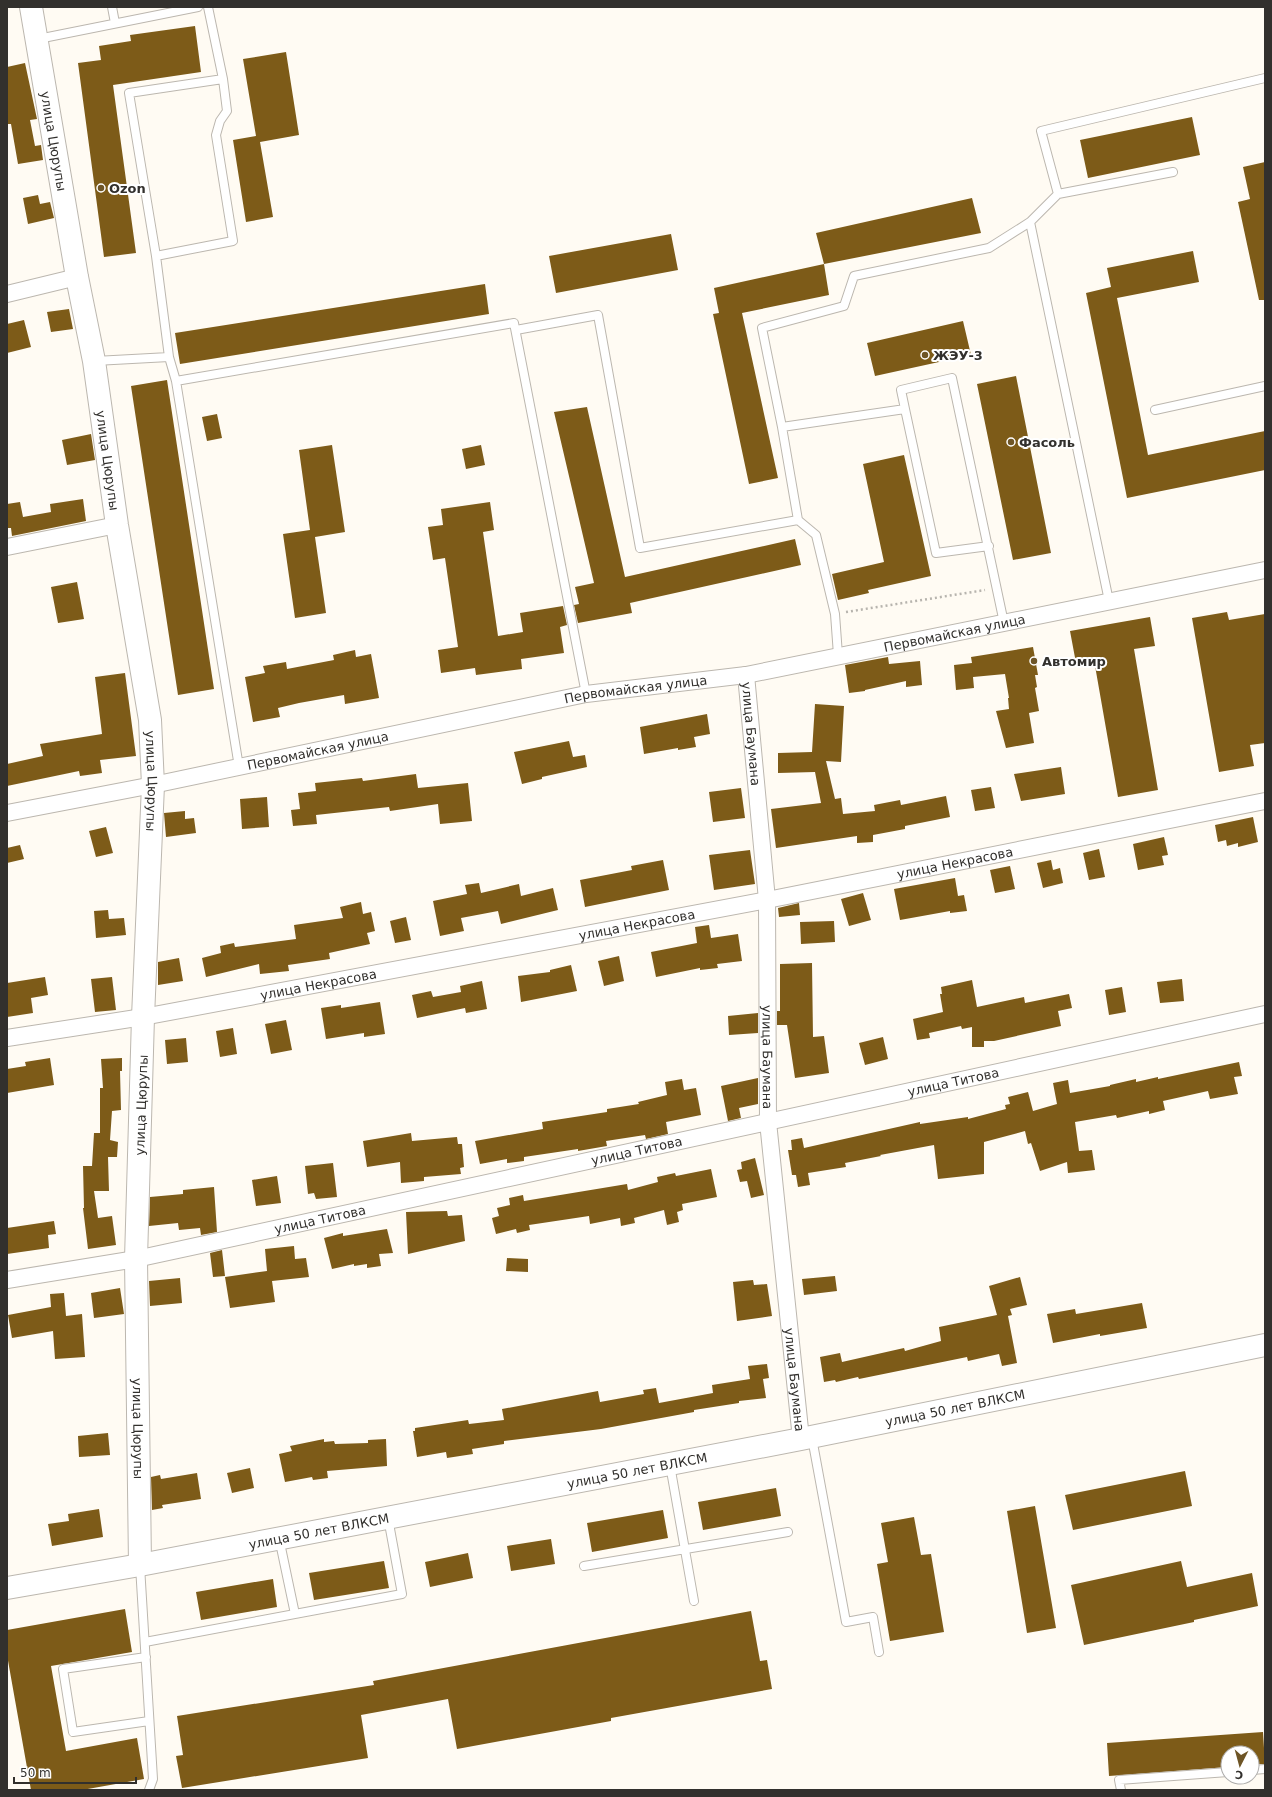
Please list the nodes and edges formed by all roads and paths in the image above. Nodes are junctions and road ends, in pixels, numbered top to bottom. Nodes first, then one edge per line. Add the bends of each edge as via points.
1 (31, 7) edge
2 (112, 7) edge
3 (198, 7) edge
4 (208, 7) edge
5 (115, 24) junction
6 (38, 39) junction
7 (1265, 78) edge
8 (223, 79) junction
9 (1173, 172) dead end
10 (1058, 194) junction
11 (1030, 222) junction
12 (156, 256) junction
13 (76, 276) junction
14 (7, 294) edge
15 (516, 330) junction
16 (169, 357) junction
17 (94, 361) junction
18 (176, 381) junction
19 (1265, 386) edge
20 (905, 409) junction
21 (1155, 410) dead end
22 (782, 427) junction
23 (798, 520) junction
24 (116, 525) junction
25 (989, 546) junction
26 (7, 547) edge
27 (1265, 570) edge
28 (998, 588) junction
29 (1109, 600) junction
30 (835, 614) junction
31 (1004, 623) junction
32 (838, 655) junction
33 (746, 675) junction
34 (586, 694) junction
35 (239, 767) junction
36 (153, 785) junction
37 (1265, 801) edge
38 (7, 813) edge
39 (767, 900) junction
40 (1265, 1014) edge
41 (143, 1017) junction
42 (7, 1038) edge
43 (768, 1122) junction
44 (136, 1258) junction
45 (7, 1280) edge
46 (1265, 1345) edge
47 (806, 1438) junction
48 (670, 1464) junction
49 (388, 1518) junction
50 (788, 1532) dead end
51 (279, 1538) junction
52 (685, 1549) junction
53 (140, 1565) junction
54 (584, 1566) dead end
55 (7, 1588) edge
56 (694, 1601) dead end
57 (295, 1614) junction
58 (145, 1642) junction
59 (879, 1652) dead end
60 (146, 1657) junction
61 (149, 1721) junction
62 (1220, 1773) edge
63 (149, 1790) edge
64 (1121, 1790) edge

1 - 6 street, улица Цюрупы
2 - 5 lane
3 - 5 lane
4 - 8 lane
5 - 6 lane
6 - 13 street, улица Цюрупы
7 - 10 lane via 1041,131
8 - 12 lane via 226,111 216,135 233,242
8 - 12 lane via 129,93
9 - 10 lane
10 - 11 lane
11 - 22 lane via 990,248 854,276 844,306 762,328
11 - 29 lane
12 - 16 lane
13 - 14 street
13 - 17 street, улица Цюрупы
15 - 18 lane via 514,323
15 - 23 lane via 598,315 640,548
15 - 34 lane
16 - 17 lane
16 - 18 lane
17 - 24 street, улица Цюрупы
18 - 35 lane
19 - 21 lane
20 - 22 lane
20 - 25 lane via 936,553
20 - 25 lane via 901,390 952,378
22 - 23 lane
23 - 30 lane via 816,535
24 - 26 street
24 - 36 street, улица Цюрупы via 150,720
25 - 28 lane
27 - 29 street, Первомайская улица
28 - 30 path
28 - 31 lane
29 - 31 street, Первомайская улица
30 - 32 lane
31 - 32 street, Первомайская улица
32 - 33 street, Первомайская улица
33 - 34 street, Первомайская улица
33 - 39 street, улица Баумана
34 - 35 street, Первомайская улица
35 - 36 street, Первомайская улица
36 - 38 street, Первомайская улица
36 - 41 street, улица Цюрупы
37 - 39 street, улица Некрасова
39 - 41 street, улица Некрасова
39 - 43 street, улица Баумана
40 - 43 street, улица Титова
41 - 42 street, улица Некрасова
41 - 44 street, улица Цюрупы
43 - 44 street, улица Титова
43 - 47 street, улица Баумана
44 - 45 street, улица Титова
44 - 53 street, улица Цюрупы
46 - 47 street, улица 50 лет ВЛКСМ
47 - 48 street, улица 50 лет ВЛКСМ
47 - 59 lane via 846,1622 873,1617
48 - 49 street, улица 50 лет ВЛКСМ
48 - 52 lane
49 - 51 street, улица 50 лет ВЛКСМ
49 - 57 lane via 402,1594
50 - 52 lane
51 - 53 street, улица 50 лет ВЛКСМ
51 - 57 lane
52 - 54 lane
52 - 56 lane
53 - 55 street, улица 50 лет ВЛКСМ
53 - 58 lane
57 - 58 lane
58 - 60 lane
60 - 61 lane
60 - 61 lane via 63,1670 73,1732
61 - 63 lane via 153,1779
62 - 64 lane via 1120,1780

